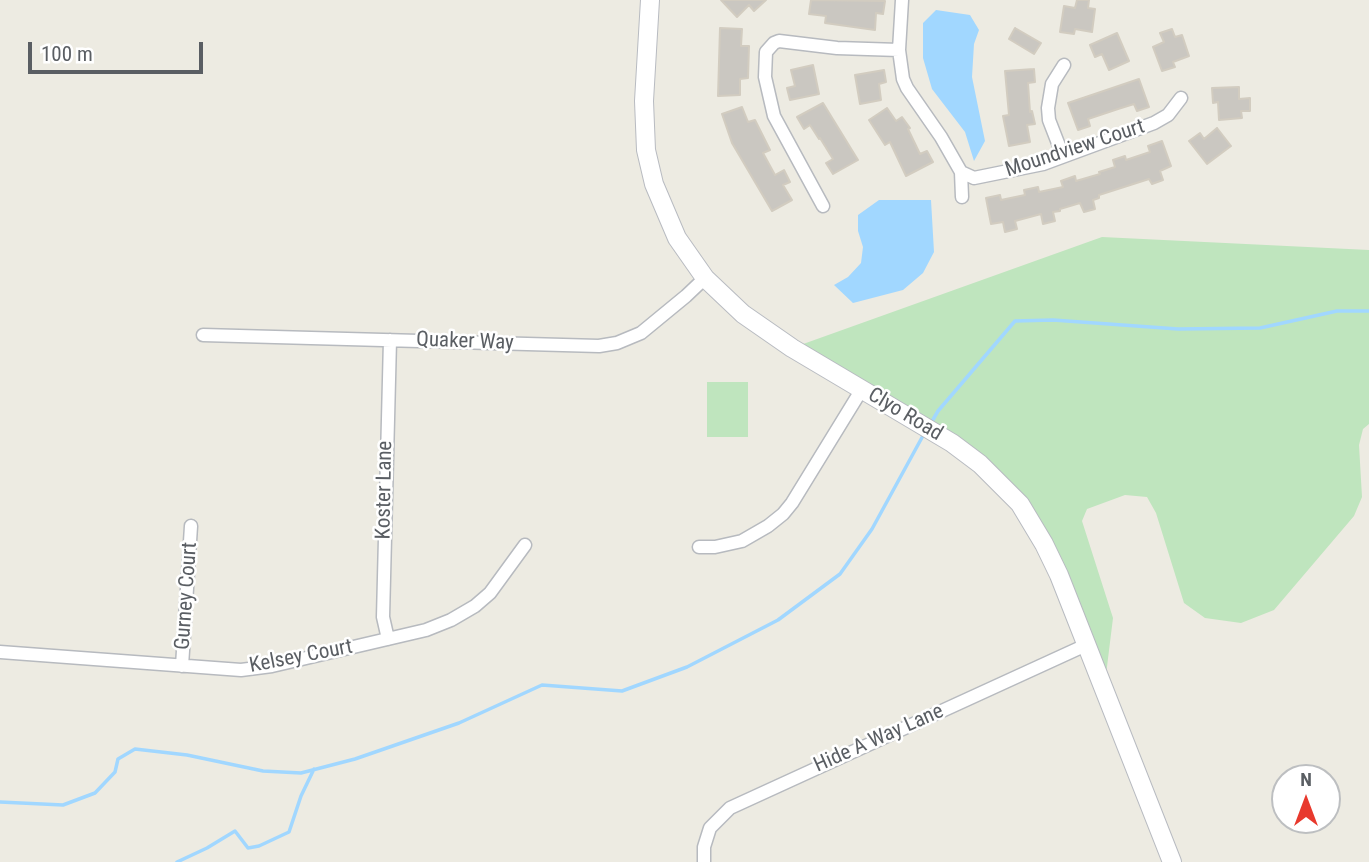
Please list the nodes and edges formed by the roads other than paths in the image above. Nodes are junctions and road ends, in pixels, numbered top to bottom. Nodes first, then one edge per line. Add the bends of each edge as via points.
1 (650, 0) edge
2 (902, 0) edge
3 (899, 50) junction
4 (1064, 65) dead end
5 (1181, 98) dead end
6 (1063, 156) junction
7 (961, 172) junction
8 (962, 197) dead end
9 (824, 206) dead end
10 (705, 278) junction
11 (203, 335) dead end
12 (390, 340) junction
13 (862, 389) junction
14 (191, 526) dead end
15 (525, 545) dead end
16 (699, 547) dead end
17 (388, 639) junction
18 (1086, 645) junction
19 (0, 652) edge
20 (182, 666) junction
21 (704, 862) edge
22 (1172, 862) edge

1 - 10 street, Clyo Road via 646,150 665,215
2 - 3 street
3 - 7 street via 907,88
3 - 9 street via 779,41 766,52 765,77 774,116
4 - 6 street via 1052,84 1048,108
5 - 6 street, Moundview Court via 1168,115 1154,123
6 - 7 street, Moundview Court via 974,178
7 - 8 street
10 - 12 street, Quaker Way via 655,323 617,343
10 - 13 street, Clyo Road via 767,332
11 - 12 street, Quaker Way
12 - 17 street, Koster Lane via 383,617
13 - 16 street via 783,514 742,541
13 - 18 street, Clyo Road via 952,443 1006,489 1033,523
14 - 20 street, Gurney Court
15 - 17 street, Kelsey Court via 502,579 475,606 426,630
17 - 20 street, Kelsey Court via 262,668
18 - 21 street, Hide A Way Lane via 730,808 710,828
18 - 22 street, Clyo Road
19 - 20 street, Kelsey Court

